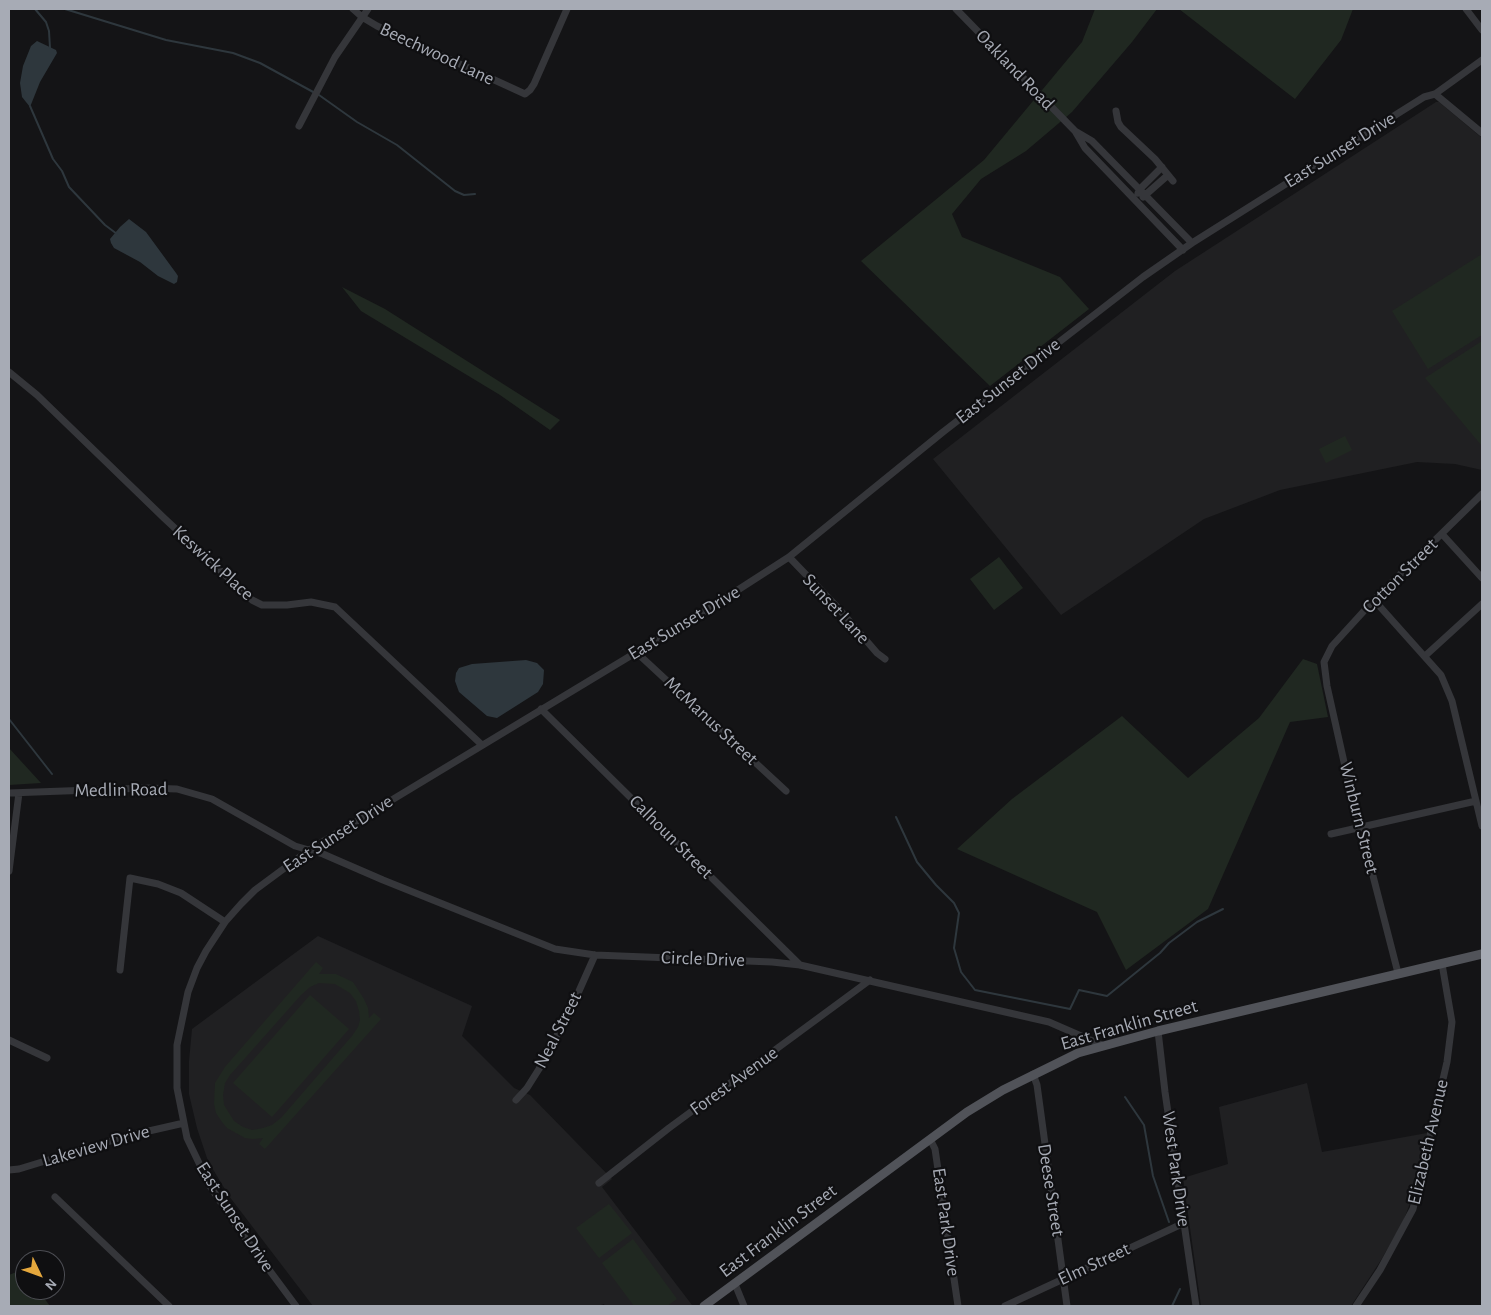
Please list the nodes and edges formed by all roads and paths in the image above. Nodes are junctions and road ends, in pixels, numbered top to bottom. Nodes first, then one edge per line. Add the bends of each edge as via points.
1 (353, 9) edge
2 (368, 9) edge
3 (567, 9) edge
4 (956, 9) edge
5 (1466, 9) edge
6 (362, 17) junction
7 (1482, 30) edge
8 (1482, 60) edge
9 (1435, 94) junction
10 (1116, 111) dead end
11 (299, 126) dead end
12 (1075, 131) junction
13 (1482, 133) edge
14 (1162, 167) junction
15 (1140, 189) junction
16 (1146, 196) junction
17 (1136, 201) junction
18 (1192, 243) junction
19 (1183, 250) junction
20 (9, 372) edge
21 (1482, 494) edge
22 (1442, 534) junction
23 (789, 557) junction
24 (1482, 578) edge
25 (1374, 600) junction
26 (1482, 604) edge
27 (636, 652) junction
28 (1425, 656) junction
29 (885, 659) dead end
30 (1324, 662) joint
31 (541, 709) junction
32 (482, 745) junction
33 (786, 791) dead end
34 (9, 793) edge
35 (19, 793) junction
36 (1476, 802) junction
37 (1482, 826) edge
38 (1361, 828) junction
39 (1331, 834) dead end
40 (309, 850) junction
41 (9, 871) edge
42 (224, 922) junction
43 (1482, 954) edge
44 (595, 955) junction
45 (1442, 964) junction
46 (800, 965) junction
47 (120, 970) dead end
48 (1398, 973) junction
49 (870, 980) junction
50 (1158, 1031) junction
51 (9, 1040) edge
52 (1104, 1046) junction
53 (47, 1058) dead end
54 (1034, 1074) junction
55 (516, 1100) dead end
56 (184, 1123) junction
57 (930, 1140) junction
58 (9, 1170) edge
59 (599, 1183) dead end
60 (55, 1197) dead end
61 (1184, 1223) junction
62 (1065, 1278) junction
63 (735, 1284) junction
64 (170, 1306) edge
65 (296, 1306) edge
66 (704, 1306) edge
67 (744, 1306) edge
68 (958, 1306) edge
69 (1005, 1306) edge
70 (1067, 1306) edge
71 (1196, 1306) edge
72 (1356, 1306) edge

1 - 6 street, Beechwood Lane
2 - 6 street
3 - 6 street, Beechwood Lane via 534,84 525,94
4 - 12 street, Oakland Road
5 - 7 street
6 - 11 street via 335,57
8 - 9 street, East Sunset Drive
9 - 13 street
9 - 18 street, East Sunset Drive via 1424,97
10 - 14 street via 1121,127
12 - 15 street, Oakland Road via 1092,141
12 - 17 street, Oakland Road via 1085,148
14 - 15 street
14 - 16 street via 1170,178
15 - 16 street, Oakland Road
15 - 17 street
16 - 17 street
16 - 18 street, Oakland Road
17 - 19 street, Oakland Road
18 - 19 street, East Sunset Drive
19 - 23 street, East Sunset Drive via 1098,310
20 - 32 street, Keswick Place via 252,600 262,605 287,606 311,602 335,607
21 - 22 street, Cotton Street
22 - 24 street
22 - 25 street, Cotton Street
23 - 27 street, East Sunset Drive
23 - 29 street, Sunset Lane
25 - 28 street
25 - 30 street, Cotton Street via 1332,646
26 - 28 street
27 - 31 street, East Sunset Drive
27 - 33 street, McManus Street
28 - 36 street via 1441,675 1452,701
30 - 38 street, Winburn Street
31 - 32 street, East Sunset Drive
31 - 46 street, Calhoun Street
32 - 40 street, East Sunset Drive
34 - 35 street, Medlin Road
35 - 40 street, Medlin Road via 176,789 212,799 295,846
35 - 41 street
36 - 37 street
36 - 38 street
38 - 39 street
38 - 48 street, Winburn Street
40 - 42 street, East Sunset Drive via 255,890
40 - 44 street, Circle Drive via 555,949
42 - 47 street via 181,893 130,878
42 - 56 street, East Sunset Drive via 197,968 182,1013 176,1070
43 - 45 main road, East Franklin Street
44 - 46 street, Circle Drive
44 - 55 street, Neal Street via 539,1069
45 - 48 main road, East Franklin Street
45 - 72 street, Elizabeth Avenue via 1452,1022 1447,1062 1413,1209 1384,1264
46 - 49 street, Circle Drive
48 - 50 main road, East Franklin Street
49 - 52 street, Circle Drive via 1049,1022
49 - 59 street, Forest Avenue
50 - 52 main road, East Franklin Street
50 - 61 street, West Park Drive
51 - 53 street
52 - 54 main road, East Franklin Street via 1078,1053
54 - 57 main road, East Franklin Street via 967,1112
54 - 62 street, Deese Street
56 - 58 street, Lakeview Drive
56 - 65 street, East Sunset Drive via 187,1138 210,1186
57 - 63 main road, East Franklin Street
57 - 68 street, East Park Drive via 935,1149
60 - 64 street
61 - 62 street, Elm Street
61 - 71 street, West Park Drive
62 - 69 street, Elm Street
62 - 70 street, Deese Street
63 - 66 main road, East Franklin Street
63 - 67 street

